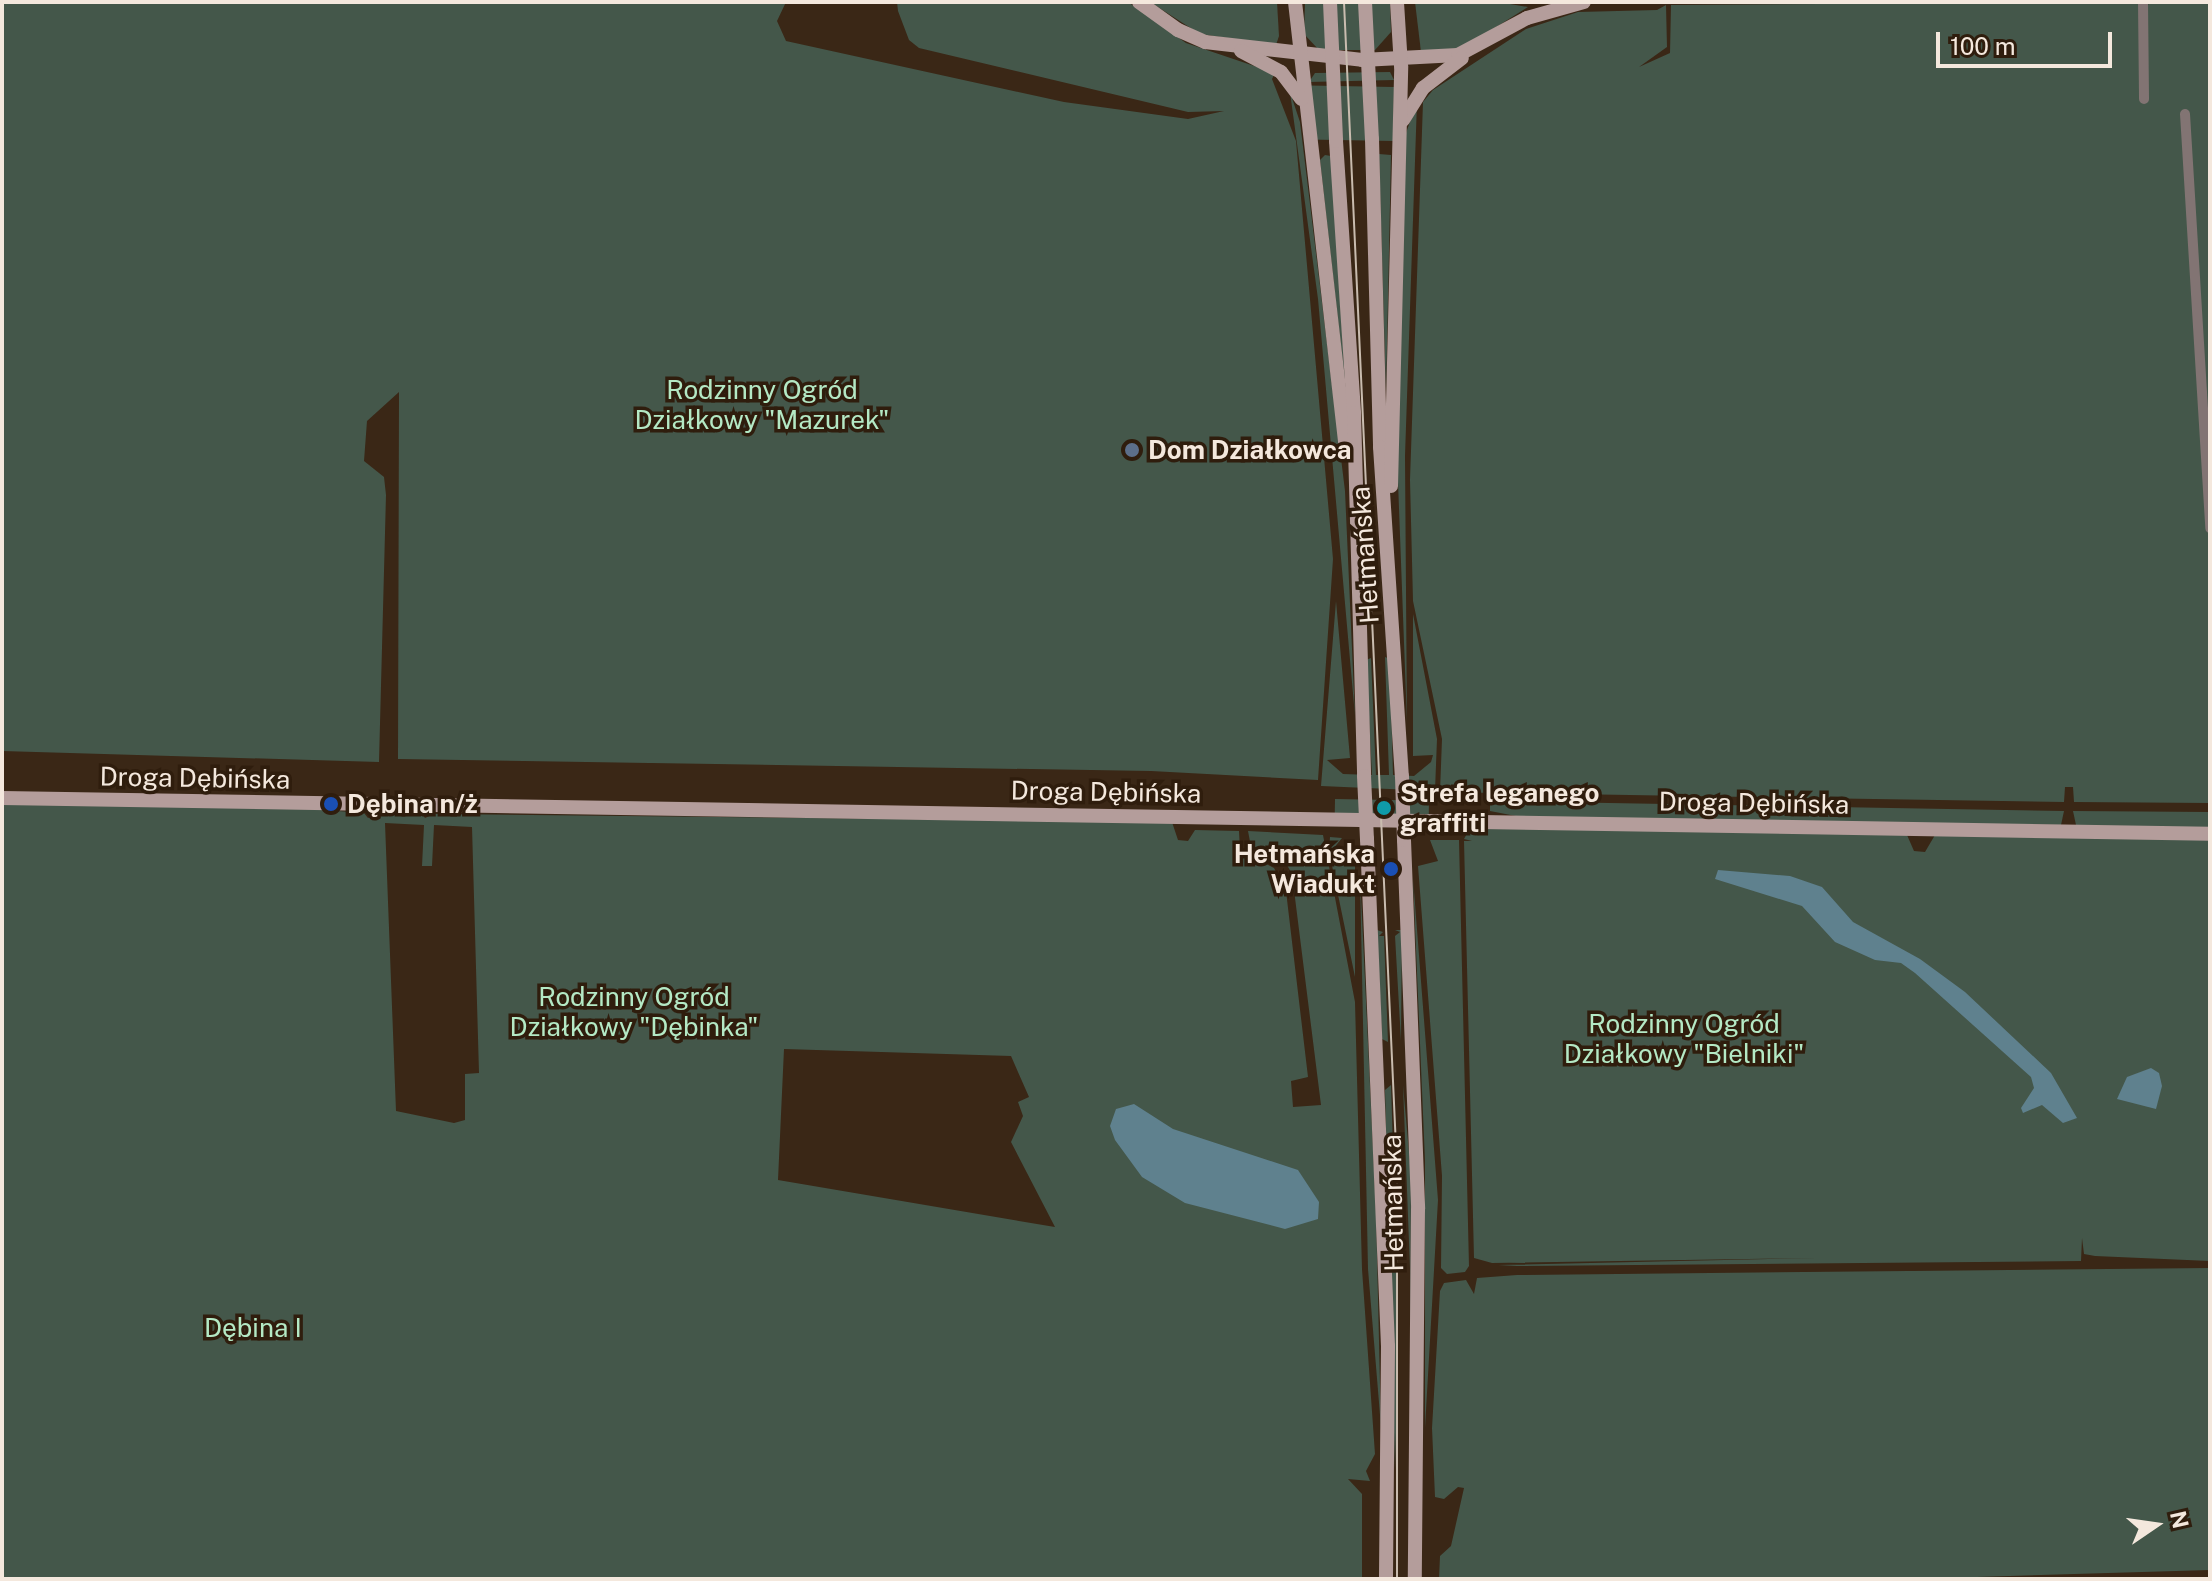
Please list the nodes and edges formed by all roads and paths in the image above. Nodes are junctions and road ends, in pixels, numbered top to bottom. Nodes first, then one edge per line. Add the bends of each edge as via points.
1 (1139, 2) edge
2 (1295, 2) edge
3 (1330, 2) edge
4 (1365, 2) edge
5 (1397, 2) edge
6 (1584, 2) edge
7 (2143, 2) edge
8 (1230, 45) junction
9 (1474, 50) junction
10 (1299, 55) junction
11 (1401, 59) junction
12 (2144, 99) dead end
13 (2185, 114) dead end
14 (1306, 116) junction
15 (1400, 136) junction
16 (1355, 510) junction
17 (2210, 528) edge
18 (1389, 538) junction
19 (2, 798) edge
20 (2210, 834) edge
21 (1386, 1579) edge
22 (1415, 1579) edge

1 - 8 main road via 1187,35
2 - 10 main road
3 - 16 main road, Hetmańska, bridge
4 - 18 main road, Hetmańska, bridge via 1376,342
5 - 11 main road
6 - 9 main road via 1527,18
7 - 12 street
8 - 10 main road
8 - 14 main road via 1287,77
9 - 11 main road via 1452,57
9 - 15 main road via 1416,96
10 - 11 main road
10 - 14 main road
11 - 15 main road
13 - 17 street
14 - 16 main road
15 - 18 main road
16 - 21 main road, Hetmańska, bridge via 1386,1279
18 - 22 main road, Hetmańska, bridge via 1418,1209
19 - 20 main road, Droga Dębińska

